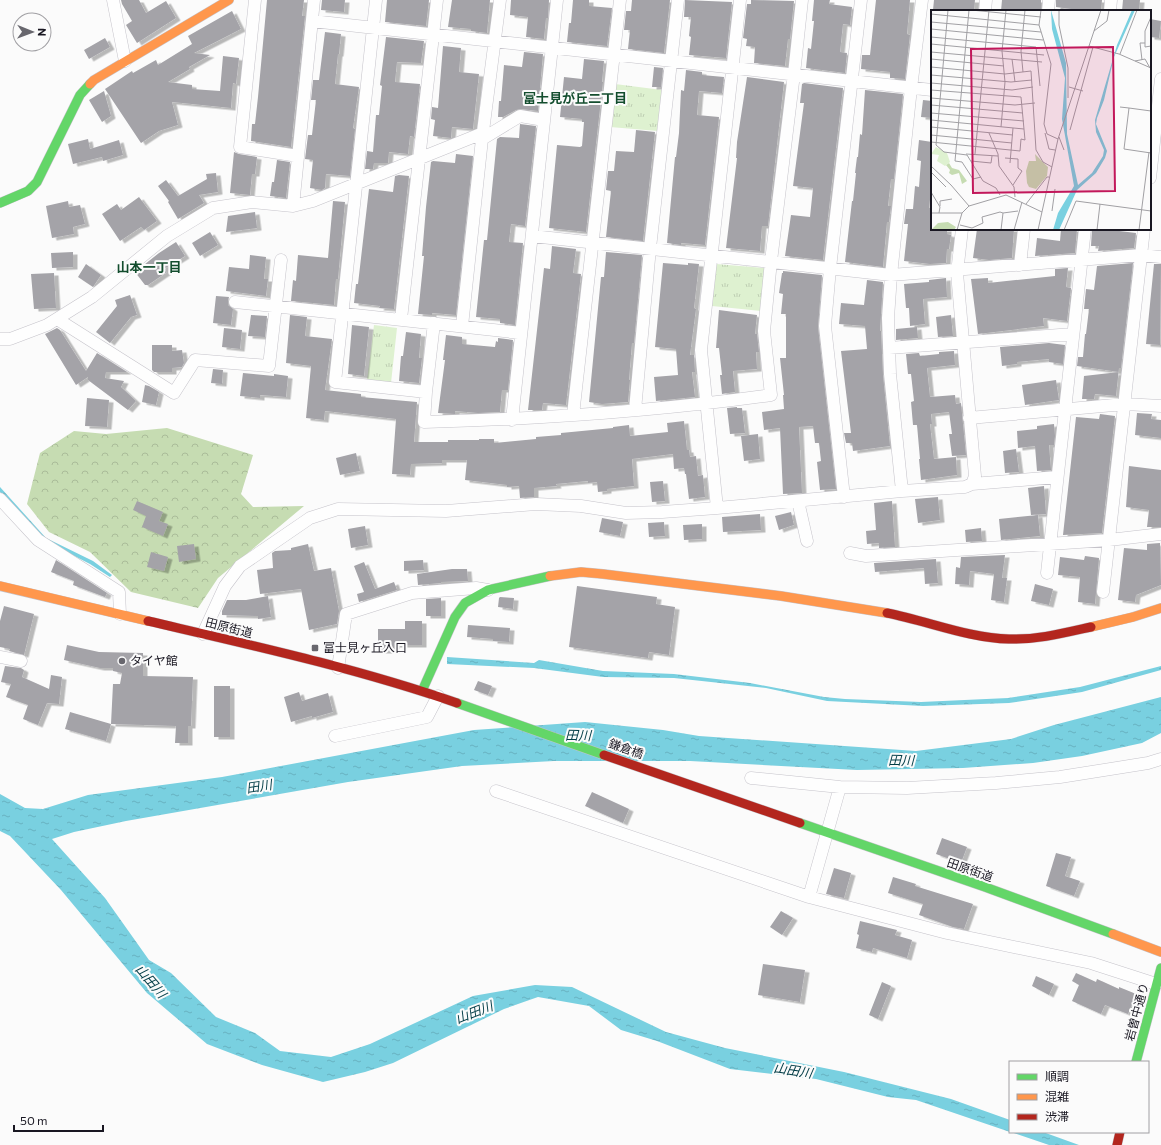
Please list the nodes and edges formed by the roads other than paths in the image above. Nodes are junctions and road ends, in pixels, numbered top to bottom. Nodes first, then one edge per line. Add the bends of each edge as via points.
1 (112, 0) edge
2 (229, 0) edge
3 (255, 0) edge
4 (314, 0) edge
5 (376, 0) edge
6 (437, 0) edge
7 (500, 0) edge
8 (557, 0) edge
9 (620, 0) edge
10 (678, 0) edge
11 (740, 0) edge
12 (802, 0) edge
13 (861, 0) edge
14 (922, 0) edge
15 (986, 0) edge
16 (1049, 0) edge
17 (1111, 0) edge
18 (985, 10) edge
19 (1048, 10) edge
20 (1110, 10) edge
21 (312, 21) junction
22 (373, 28) junction
23 (433, 34) junction
24 (495, 41) junction
25 (552, 47) junction
26 (614, 54) junction
27 (125, 61) junction
28 (671, 61) junction
29 (732, 67) junction
30 (794, 74) junction
31 (1161, 79) edge
32 (852, 81) junction
33 (911, 88) junction
34 (931, 90) edge
35 (1156, 114) edge
36 (544, 120) junction
37 (482, 136) junction
38 (298, 156) junction
39 (419, 158) junction
40 (1151, 167) edge
41 (356, 184) junction
42 (0, 202) edge
43 (293, 206) junction
44 (962, 230) edge
45 (1024, 230) edge
46 (1085, 230) edge
47 (1144, 230) edge
48 (532, 236) junction
49 (592, 242) junction
50 (650, 248) junction
51 (711, 255) junction
52 (1141, 255) junction
53 (1161, 257) edge
54 (281, 260) dead end
55 (1081, 260) junction
56 (771, 261) junction
57 (1020, 265) junction
58 (830, 268) junction
59 (957, 270) junction
60 (891, 275) junction
61 (235, 302) dead end
62 (277, 306) junction
63 (342, 312) junction
64 (57, 319) junction
65 (401, 319) junction
66 (434, 323) junction
67 (462, 326) junction
68 (521, 333) junction
69 (1073, 334) junction
70 (0, 339) edge
71 (963, 342) junction
72 (889, 348) junction
73 (426, 392) junction
74 (706, 404) junction
75 (1125, 404) junction
76 (1161, 406) edge
77 (1064, 409) junction
78 (635, 410) junction
79 (573, 415) junction
80 (969, 418) junction
81 (512, 420) junction
82 (1057, 477) junction
83 (972, 484) junction
84 (902, 491) junction
85 (844, 496) junction
86 (0, 499) edge
87 (798, 501) junction
88 (716, 508) junction
89 (1161, 534) edge
90 (1109, 540) junction
91 (807, 541) dead end
92 (1050, 544) junction
93 (850, 553) dead end
94 (1048, 573) dead end
95 (0, 586) edge
96 (488, 590) junction
97 (1103, 592) dead end
98 (1161, 608) edge
99 (120, 614) junction
100 (203, 634) junction
101 (0, 657) edge
102 (21, 661) dead end
103 (338, 668) junction
104 (422, 691) junction
105 (438, 696) junction
106 (451, 701) joint
107 (335, 736) dead end
108 (1161, 760) edge
109 (751, 778) dead end
110 (840, 787) junction
111 (496, 791) dead end
112 (771, 813) joint
113 (826, 832) junction
114 (809, 897) junction
115 (1161, 952) edge
116 (1161, 968) edge
117 (1156, 984) junction
118 (1136, 1061) edge

1 - 27 street
2 - 27 main road
3 - 38 street via 240,147
4 - 21 street
5 - 22 street
6 - 23 street
7 - 24 street
8 - 25 street
9 - 26 street
10 - 28 street
11 - 29 street
12 - 30 street
13 - 32 street
14 - 33 street
15 - 18 street
16 - 19 street
17 - 20 street
21 - 22 street
21 - 38 street
22 - 23 street
22 - 41 street
23 - 24 street
23 - 39 street
24 - 25 street
24 - 37 street
25 - 26 street
25 - 36 street
26 - 28 street
26 - 49 street
27 - 42 main road via 94,80 80,95 37,182 28,191
28 - 29 street
28 - 50 street
29 - 30 street
29 - 51 street
30 - 32 street
30 - 56 street
31 - 35 street
32 - 33 street
32 - 58 street
33 - 34 street
33 - 60 street
35 - 40 street
36 - 37 street via 520,116
36 - 48 street
37 - 39 street
37 - 67 street
38 - 43 street
39 - 41 street
39 - 65 street
41 - 43 street
41 - 63 street
43 - 64 street via 252,202 213,208 167,236 92,297
44 - 59 street
45 - 57 street
46 - 55 street
47 - 52 street
48 - 49 street
48 - 68 street
49 - 50 street
49 - 79 street
50 - 51 street
50 - 78 street
51 - 56 street
51 - 74 street via 701,350
52 - 53 street
52 - 55 street
52 - 75 street
54 - 62 street
55 - 57 street
55 - 69 street
56 - 58 street
56 - 74 street via 764,331 771,395
57 - 59 street
58 - 60 street
58 - 85 street via 825,326
59 - 60 street
59 - 71 street
60 - 72 street
61 - 62 street
62 - 63 street
62 - 64 street via 269,366 196,360 174,393
63 - 65 street
63 - 73 street via 334,382
64 - 70 street via 10,339
65 - 66 street
66 - 67 street
66 - 73 street
67 - 68 street
68 - 81 street
69 - 71 street
69 - 77 street
71 - 72 street
71 - 80 street
72 - 84 street
73 - 81 street via 424,422
74 - 78 street
74 - 88 street
75 - 76 street
75 - 77 street
75 - 90 street
77 - 80 street
77 - 82 street
78 - 79 street
79 - 81 street
80 - 83 street via 975,476
82 - 83 street
82 - 92 street
83 - 84 street via 965,487
84 - 85 street
85 - 87 street
86 - 99 street via 38,540 119,592
87 - 88 street
87 - 91 street
88 - 100 street via 626,512 536,504 446,511 338,509 310,518 240,566 225,586
89 - 90 street
90 - 92 street
90 - 97 street
92 - 93 street via 866,556
92 - 94 street
95 - 99 main road, 田原街道
96 - 98 main road via 549,576 580,572 604,574 835,604 900,615 1000,639 1026,640
96 - 103 street via 476,588 412,593 346,614
96 - 104 main road via 465,603 455,617
99 - 100 main road, 田原街道
100 - 103 main road, 田原街道
101 - 102 street
103 - 104 main road, 田原街道
104 - 105 main road, 田原街道
105 - 106 main road, 田原街道
105 - 107 street via 427,717
106 - 112 main road, 鎌倉橋
108 - 110 street via 1060,777 996,783 908,788
109 - 110 street
110 - 113 street
111 - 114 street
112 - 113 main road, 田原街道
113 - 114 street
113 - 115 main road, 田原街道
114 - 117 street via 947,933 1091,963
116 - 117 main road, 岩曽中通り
117 - 118 main road, 岩曽中通り

